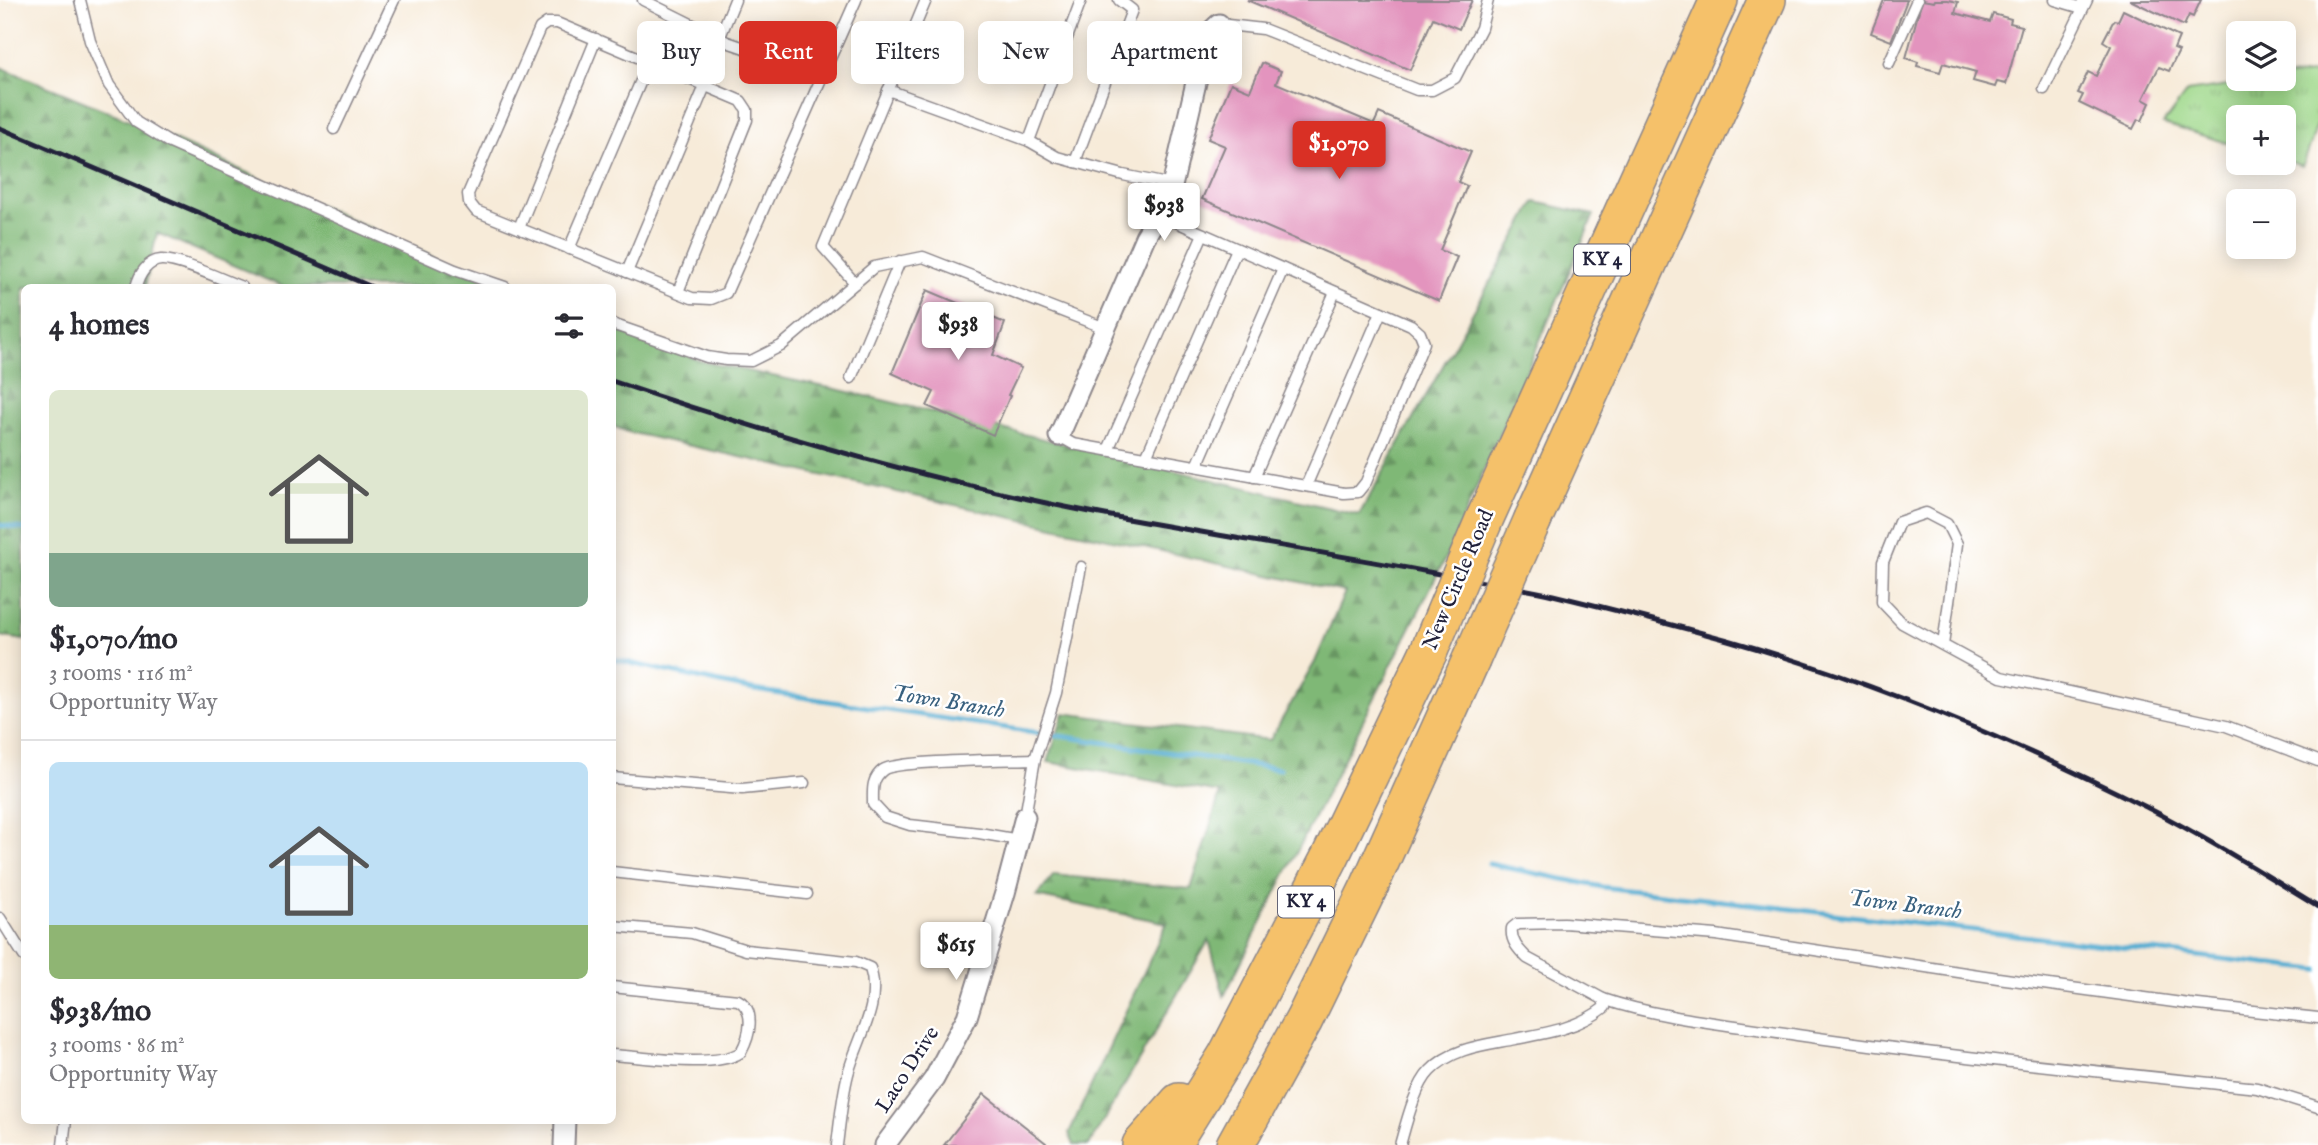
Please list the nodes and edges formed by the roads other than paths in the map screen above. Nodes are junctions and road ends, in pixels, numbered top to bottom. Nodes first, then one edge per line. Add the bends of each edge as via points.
1 (80, 0) edge
2 (394, 0) edge
3 (643, 0) edge
4 (735, 0) edge
5 (856, 0) edge
6 (926, 0) edge
7 (1081, 0) edge
8 (1119, 0) edge
9 (1488, 0) edge
10 (1719, 0) edge
11 (1767, 0) edge
12 (1917, 0) edge
13 (2054, 0) edge
14 (2083, 3) edge
15 (685, 21) edge
16 (725, 24) edge
17 (1242, 27) edge
18 (596, 39) junction
19 (837, 43) edge
20 (637, 57) edge
21 (1889, 63) dead end
22 (640, 84) edge
23 (700, 84) edge
24 (819, 84) edge
25 (1195, 84) edge
26 (705, 86) junction
27 (2044, 89) dead end
28 (888, 90) junction
29 (334, 129) dead end
30 (1029, 141) junction
31 (1076, 162) junction
32 (1172, 185) junction
33 (1158, 214) junction
34 (519, 228) junction
35 (1203, 234) junction
36 (569, 249) junction
37 (1237, 249) junction
38 (901, 261) junction
39 (1283, 269) junction
40 (627, 272) junction
41 (855, 283) junction
42 (137, 284) edge
43 (234, 284) edge
44 (496, 284) edge
45 (678, 292) junction
46 (1335, 292) junction
47 (1381, 312) junction
48 (616, 325) edge
49 (1105, 328) junction
50 (850, 379) dead end
51 (1059, 436) joint
52 (1108, 450) junction
53 (1146, 457) junction
54 (1197, 466) junction
55 (1254, 477) junction
56 (1306, 486) junction
57 (1081, 567) dead end
58 (1943, 646) junction
59 (1035, 759) junction
60 (2318, 761) edge
61 (616, 778) edge
62 (804, 783) dead end
63 (1025, 817) joint
64 (1019, 840) junction
65 (616, 872) edge
66 (807, 894) dead end
67 (0, 918) edge
68 (616, 926) edge
69 (21, 951) edge
70 (616, 987) edge
71 (1603, 999) junction
72 (2318, 1018) edge
73 (1304, 1020) junction
74 (616, 1055) edge
75 (1227, 1055) junction
76 (2318, 1107) edge
77 (66, 1124) edge
78 (565, 1124) edge
79 (63, 1145) edge
80 (564, 1145) edge
81 (837, 1145) edge
82 (885, 1145) edge
83 (1141, 1145) edge
84 (1171, 1145) edge
85 (1235, 1145) edge
86 (1263, 1145) edge
87 (1400, 1145) edge

1 - 44 lane via 90,41 109,85 136,122 170,143
2 - 29 lane
3 - 15 lane
4 - 16 lane
5 - 19 lane
6 - 28 lane
7 - 30 lane
8 - 31 lane via 1132,10
9 - 17 lane via 1481,28 1455,78 1432,90 1417,90 1264,29
10 - 75 highway, New Circle Road / KY 4, bridge via 1428,653 1330,857
11 - 73 highway, New Circle Road / KY 4, bridge via 1369,887
12 - 21 lane
13 - 14 lane
14 - 27 lane
18 - 20 lane
18 - 34 lane
18 - 34 lane via 557,23 540,28 468,194 476,211
22 - 36 lane
23 - 26 lane
24 - 45 lane via 726,293 711,299
25 - 32 street
26 - 40 lane
26 - 45 lane via 741,101 747,120
28 - 30 lane
28 - 41 lane via 823,247
30 - 31 lane
31 - 32 lane
32 - 33 street
33 - 35 lane
33 - 49 street
34 - 36 lane
35 - 37 lane
35 - 52 lane
36 - 40 lane
37 - 39 lane
37 - 53 lane
38 - 41 lane via 874,267
38 - 49 lane via 923,257
38 - 50 lane
39 - 46 lane
39 - 54 lane
40 - 45 lane
41 - 48 lane via 781,346 751,361 707,356
42 - 43 lane via 149,265 161,260
46 - 47 lane
46 - 55 lane
47 - 56 lane
47 - 56 lane via 1411,326 1424,343 1366,482 1359,492 1344,493
49 - 51 street
51 - 52 lane via 1073,444
52 - 53 lane
53 - 54 lane
54 - 55 lane
55 - 56 lane
57 - 59 lane via 1056,693
58 - 58 lane via 1902,623 1882,602 1883,562 1899,522 1926,513 1947,524 1956,544
58 - 60 lane via 2001,677 2226,726
59 - 63 lane
59 - 64 lane via 884,768 873,782 873,804 885,817 910,825
61 - 62 lane via 742,789
63 - 64 street, Laco Drive
64 - 82 street, Laco Drive via 967,1017 934,1079
65 - 66 lane
67 - 69 lane
68 - 81 lane via 692,933 746,950 856,962 870,968 872,1007 848,1073
70 - 74 lane via 738,999 750,1017 741,1052 726,1059
71 - 72 lane via 1528,958 1517,948 1512,928 1553,923 1716,935 2189,1004
71 - 76 lane via 1638,1009 1871,1046 2257,1088
71 - 87 lane via 1605,1007 1570,1027 1476,1045 1429,1071 1410,1106
73 - 85 highway, New Circle Road / KY 4
73 - 86 highway via 1293,1085
75 - 83 highway
75 - 84 highway, New Circle Road / KY 4
77 - 79 lane
78 - 80 street

